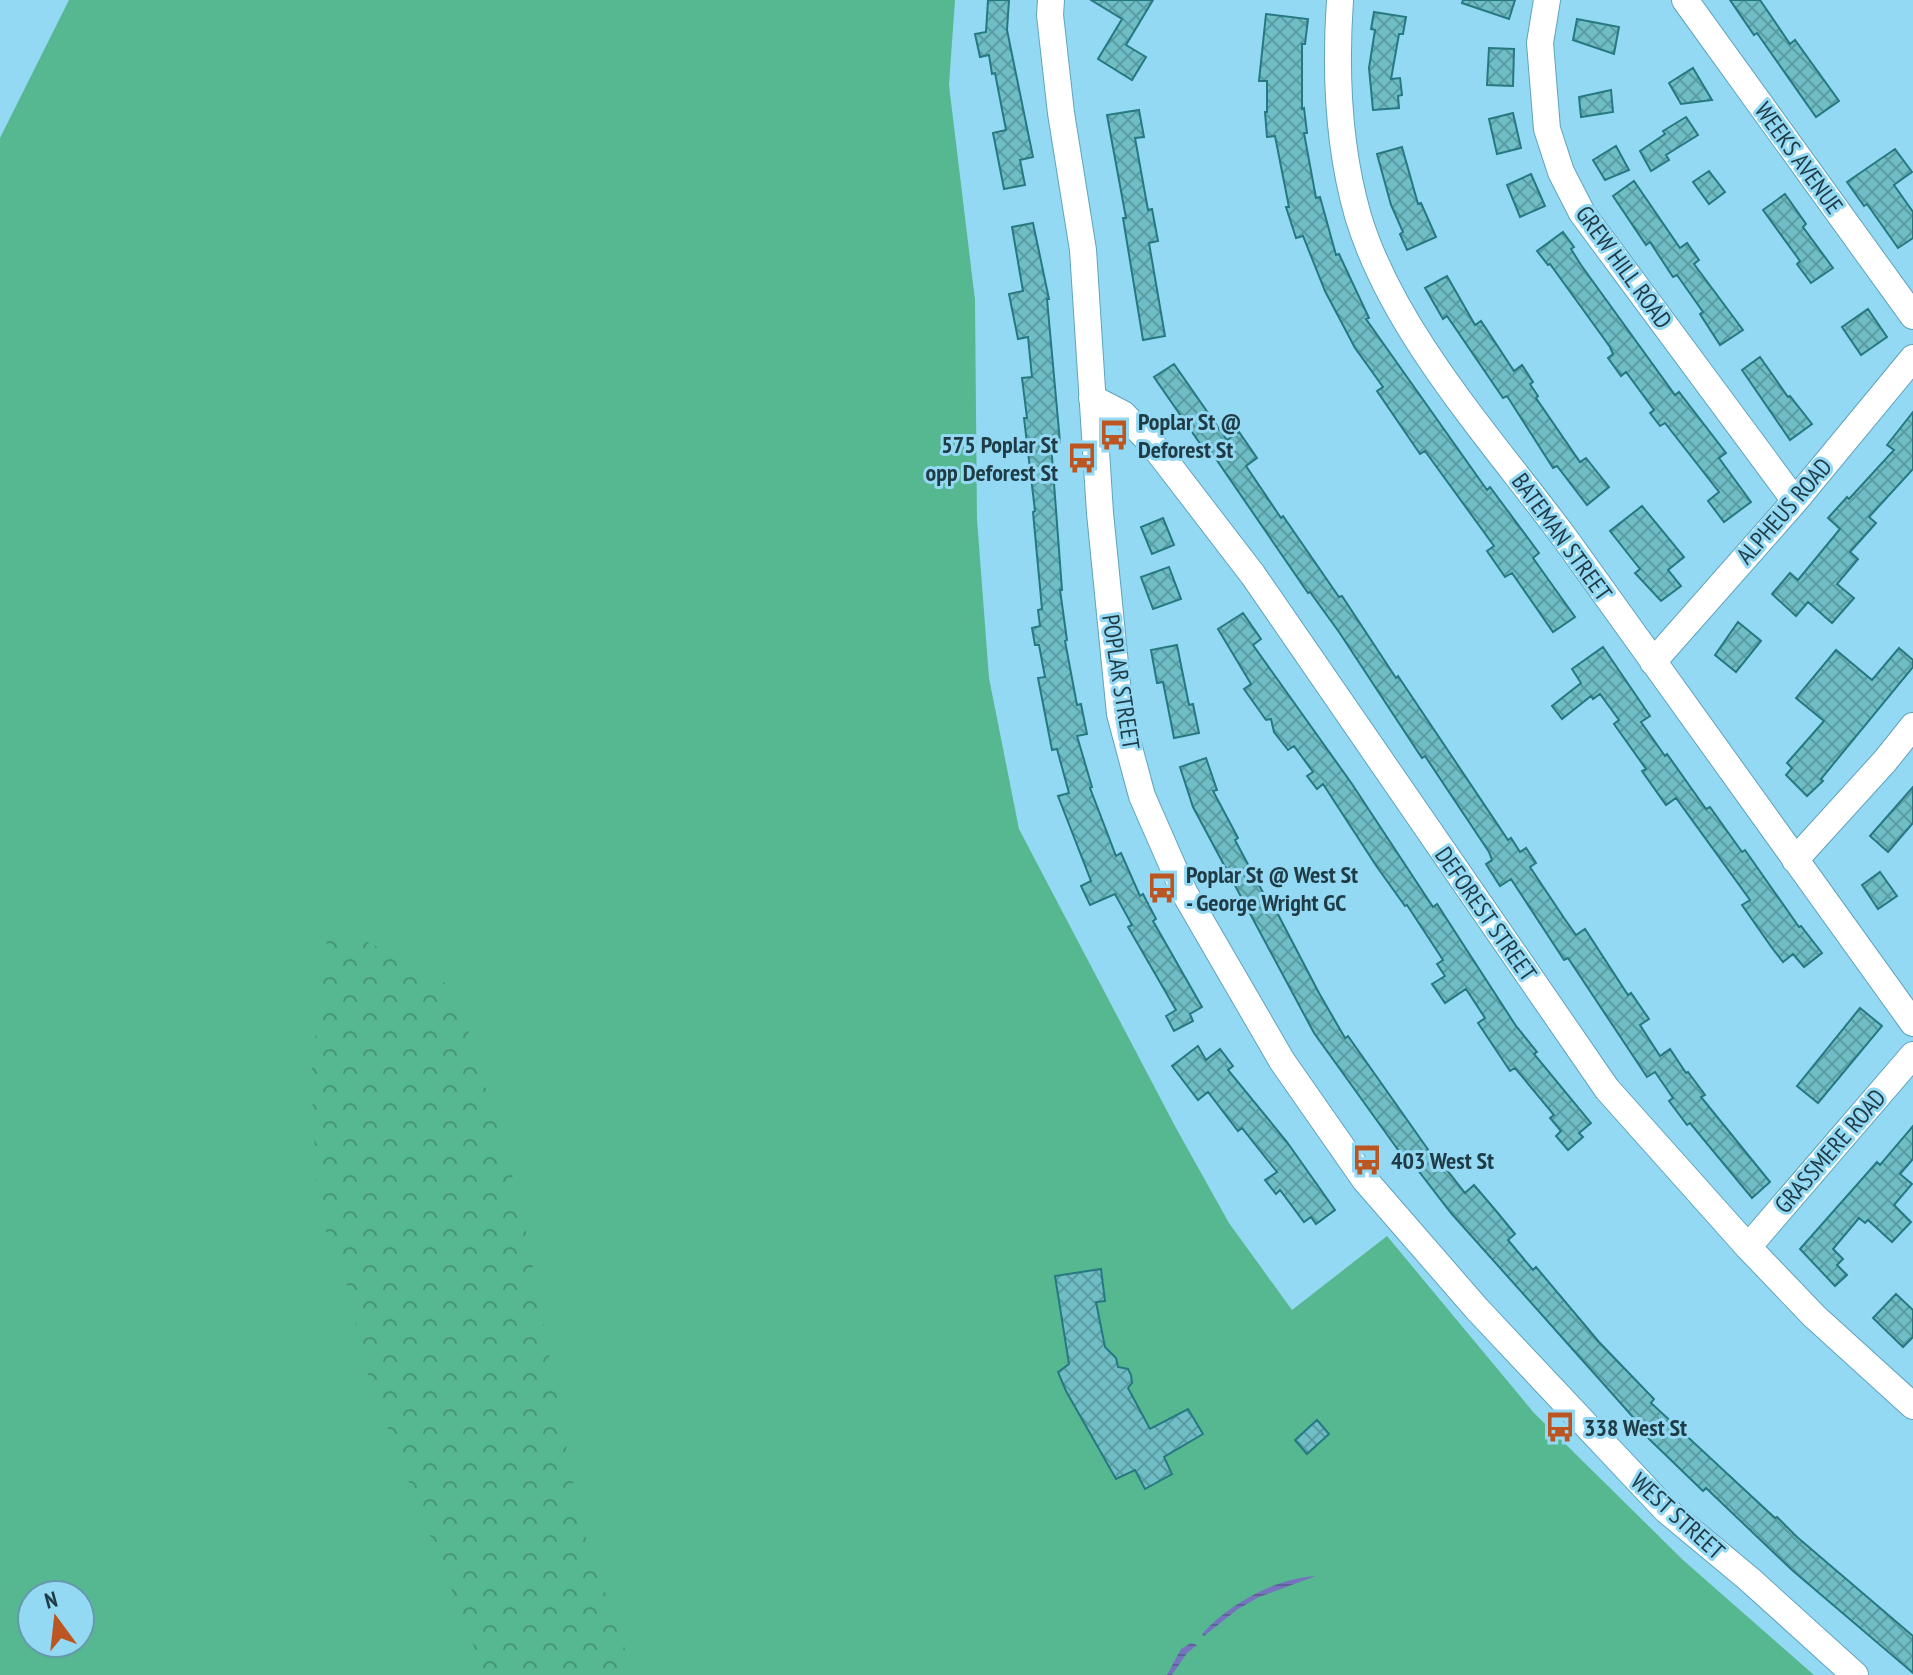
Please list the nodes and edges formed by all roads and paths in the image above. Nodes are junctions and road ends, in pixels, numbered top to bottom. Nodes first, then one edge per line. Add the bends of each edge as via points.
1 (1051, 0) edge
2 (1340, 0) edge
3 (1547, 0) edge
4 (1685, 0) edge
5 (1913, 316) edge
6 (1913, 358) edge
7 (1092, 398) junction
8 (1795, 501) junction
9 (1653, 662) junction
10 (1913, 726) edge
11 (1795, 860) junction
12 (1913, 1023) edge
13 (1913, 1055) edge
14 (1748, 1247) junction
15 (1478, 1311) joint
16 (1911, 1401) edge
17 (1855, 1675) edge

1 - 7 street, POPLAR STREET via 1061,113 1083,250
2 - 9 street, BATEMAN STREET via 1336,58 1343,147 1359,217 1386,286 1436,366
3 - 8 street, GREW HILL ROAD via 1540,43 1547,129 1561,172 1582,213
4 - 5 street, WEEKS AVENUE
6 - 8 street, ALPHEUS ROAD
7 - 14 street, DEFOREST STREET via 1123,414 1154,446 1253,575 1607,1089
7 - 15 street, POPLAR STREET via 1120,714 1142,796 1184,892 1282,1061 1365,1180
8 - 9 street, ALPHEUS ROAD
9 - 11 street, BATEMAN STREET
10 - 11 street
11 - 12 street, BATEMAN STREET
13 - 14 street, GRASSMERE ROAD
14 - 16 street, DEFOREST STREET via 1814,1316
15 - 17 street, WEST STREET via 1666,1510

